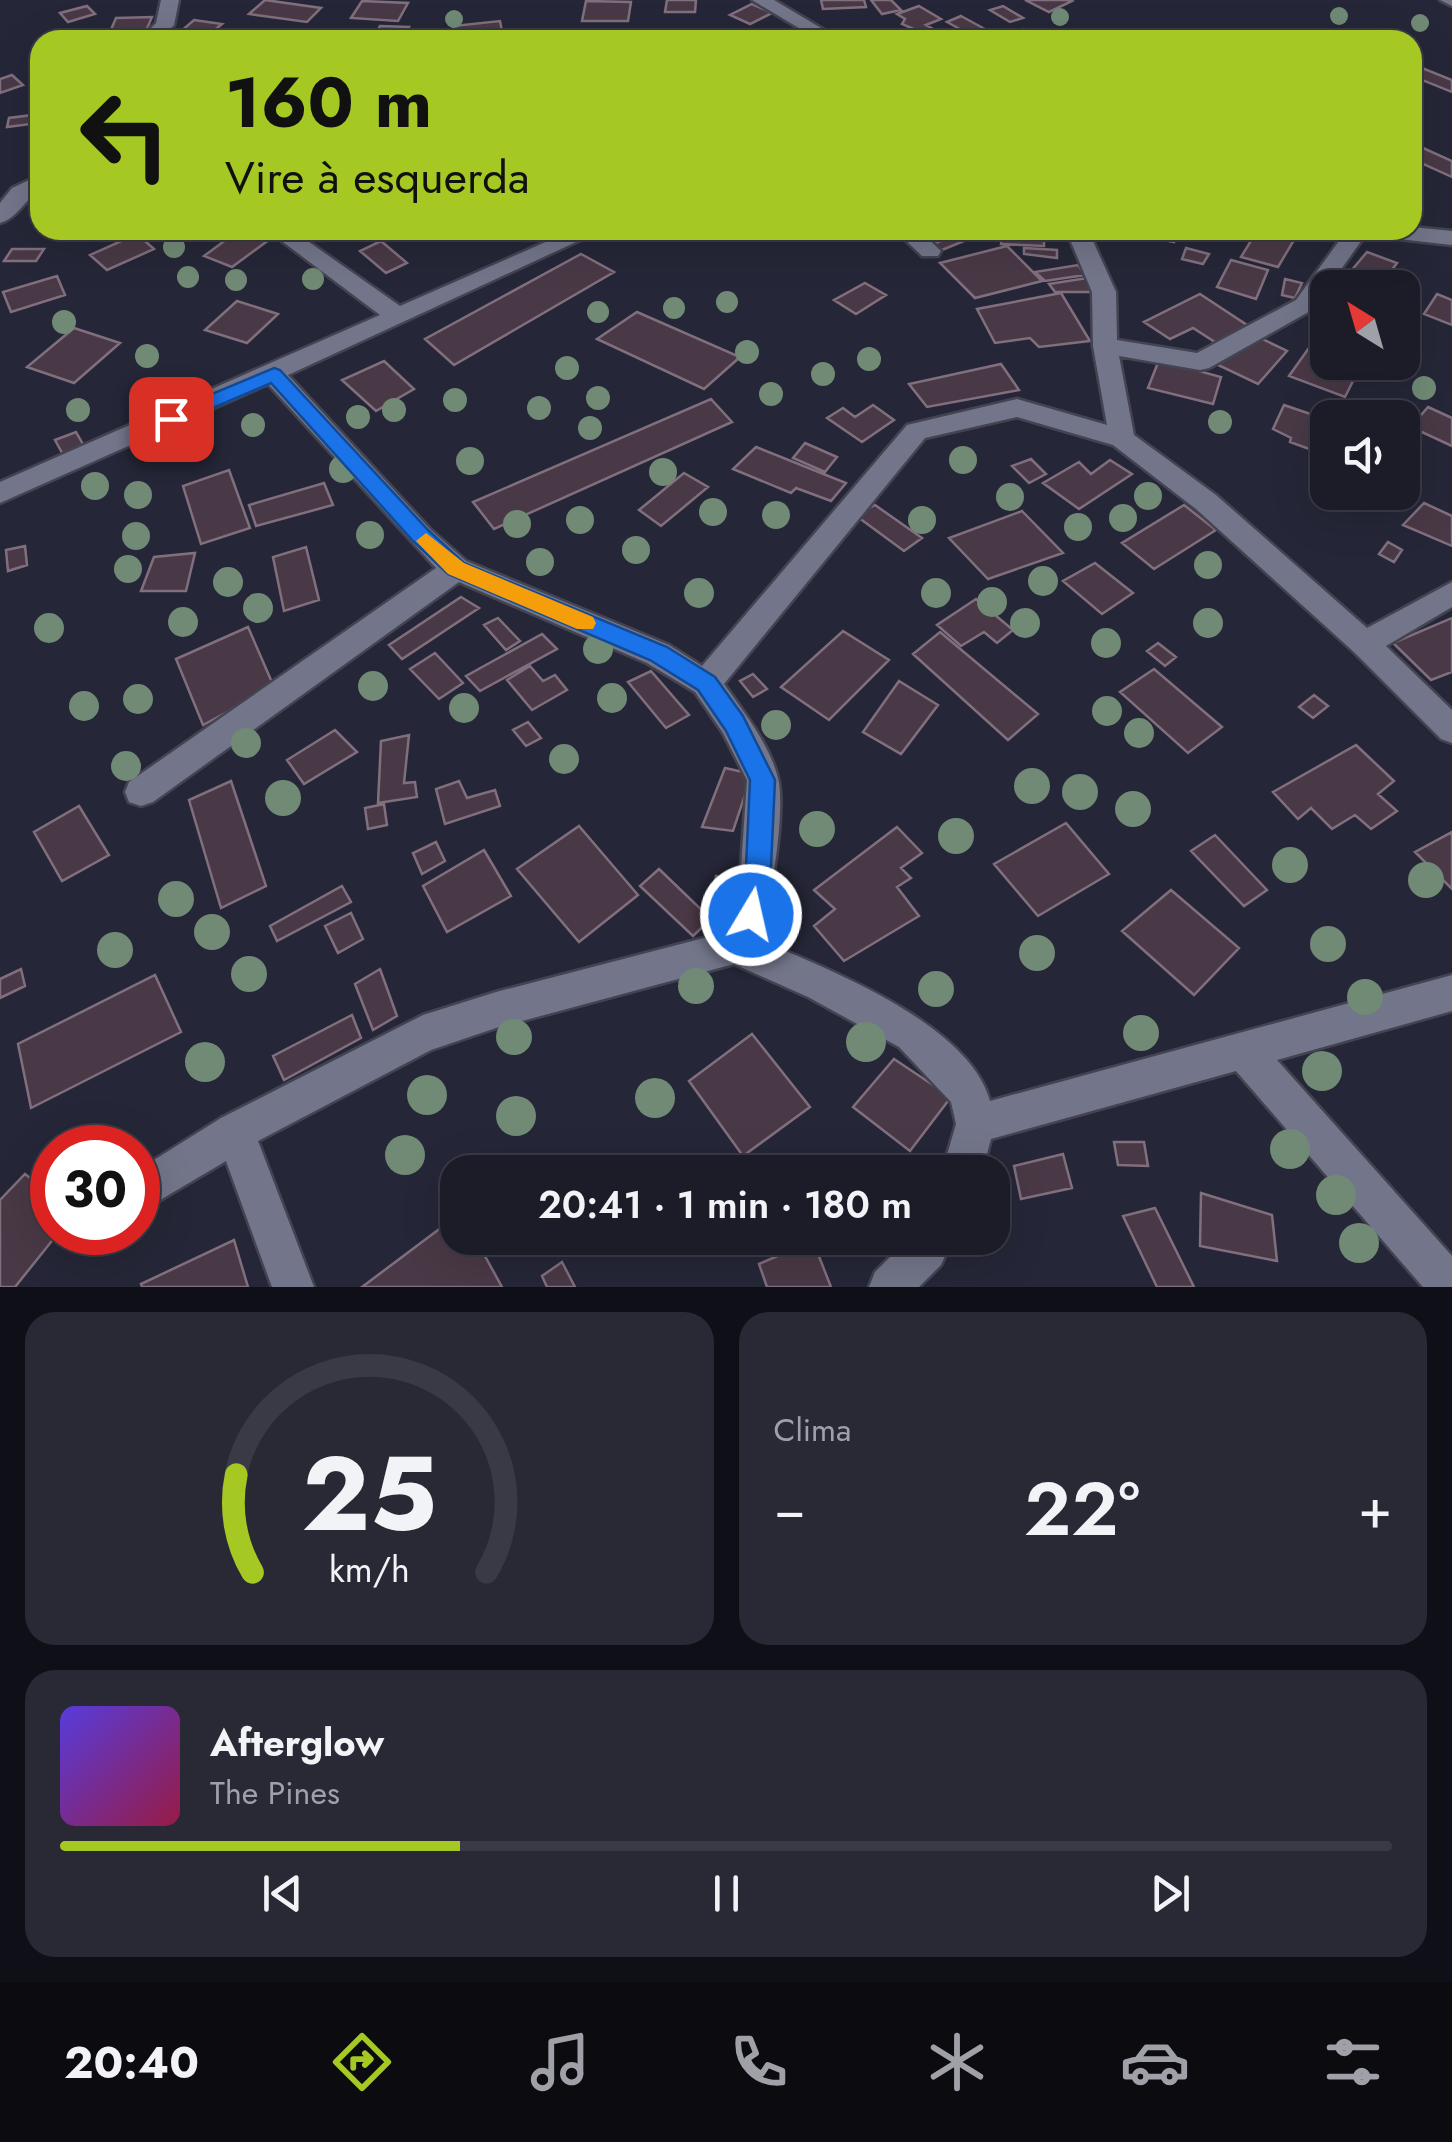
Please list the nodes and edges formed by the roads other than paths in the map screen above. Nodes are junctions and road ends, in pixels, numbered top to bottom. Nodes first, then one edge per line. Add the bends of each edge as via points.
1 (170, 0) edge
2 (761, 0) edge
3 (159, 30) edge
4 (814, 30) edge
5 (30, 187) edge
6 (0, 216) edge
7 (1422, 235) edge
8 (1452, 238) edge
9 (292, 240) edge
10 (569, 240) edge
11 (918, 240) edge
12 (1081, 240) edge
13 (1351, 240) edge
14 (930, 250) dead end
15 (399, 318) junction
16 (1105, 346) junction
17 (274, 374) junction
18 (1122, 439) junction
19 (0, 493) edge
20 (456, 568) junction
21 (1452, 593) edge
22 (1365, 644) junction
23 (706, 684) junction
24 (1452, 730) edge
25 (142, 792) dead end
26 (735, 947) junction
27 (1452, 993) edge
28 (1245, 1052) junction
29 (976, 1124) junction
30 (235, 1132) junction
31 (967, 1155) edge
32 (160, 1180) edge
33 (921, 1255) edge
34 (293, 1287) edge
35 (890, 1287) edge
36 (1451, 1287) edge

1 - 3 street
2 - 4 street
5 - 6 street
7 - 8 street
9 - 15 street
10 - 15 street
11 - 14 street
12 - 16 street via 1104,292
13 - 16 street via 1304,305 1200,362
15 - 17 street
16 - 18 street
17 - 19 street
17 - 20 street
18 - 22 street via 1206,502
18 - 23 street via 1018,408 916,431
20 - 23 street via 658,654
20 - 25 street
21 - 22 street
22 - 24 street
23 - 26 street via 762,780 751,915
26 - 29 street via 912,1034 968,1092
26 - 30 street via 423,1034
27 - 28 street
28 - 29 street
28 - 36 street
29 - 31 street
30 - 32 street
30 - 34 street
33 - 35 street

